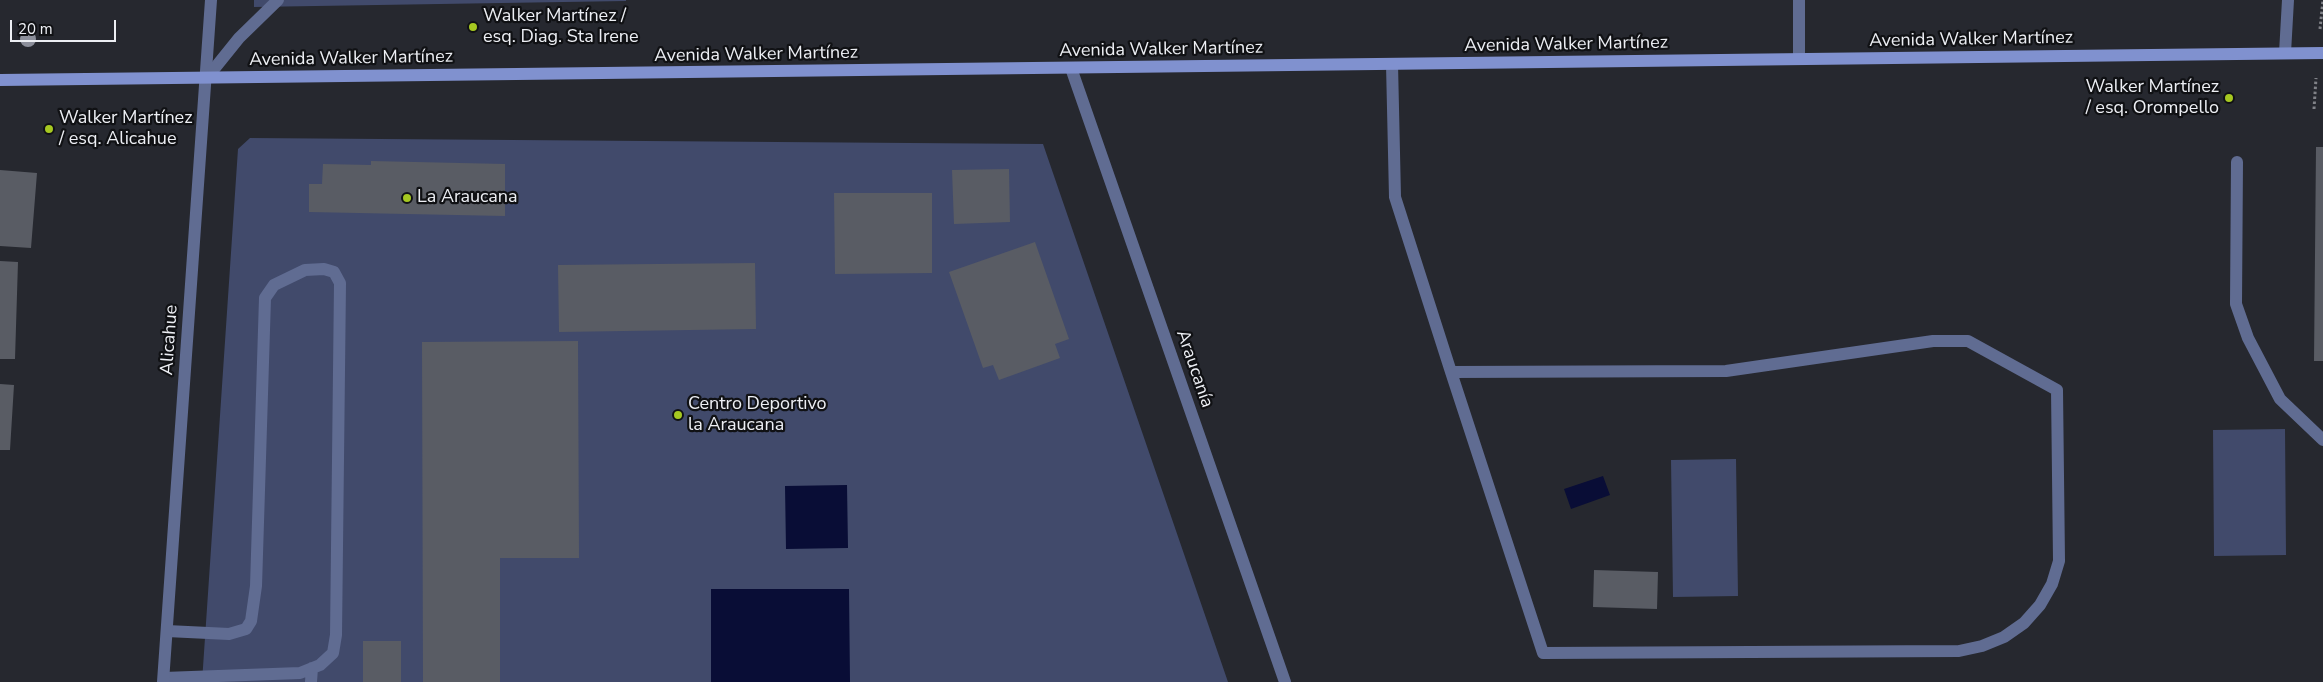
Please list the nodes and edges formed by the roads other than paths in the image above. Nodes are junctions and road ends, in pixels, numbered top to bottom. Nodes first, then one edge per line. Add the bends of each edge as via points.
1 (211, 0) edge
2 (278, 0) edge
3 (1799, 0) edge
4 (2288, 0) edge
5 (2323, 53) edge
6 (2285, 54) junction
7 (1799, 59) junction
8 (1392, 64) junction
9 (1071, 68) junction
10 (206, 79) junction
11 (0, 80) edge
12 (2237, 162) dead end
13 (1452, 372) junction
14 (2323, 440) edge
15 (167, 631) junction
16 (312, 668) junction
17 (164, 680) edge
18 (311, 682) edge
19 (1285, 682) edge

1 - 10 street, Alicahue
2 - 10 street via 239,38
3 - 7 street
4 - 6 street
5 - 6 main road, Avenida Walker Martínez
6 - 7 main road, Avenida Walker Martínez
7 - 8 main road, Avenida Walker Martínez
8 - 9 main road, Avenida Walker Martínez
8 - 13 street via 1395,197
9 - 10 main road, Avenida Walker Martínez
9 - 19 street, Araucanía
10 - 11 main road, Avenida Walker Martínez
10 - 15 street, Alicahue
12 - 14 street via 2236,304 2248,338 2280,399
13 - 13 street via 1543,653 1959,651 2004,637 2024,623 2052,584 2059,560 2057,390 1968,341 1934,341 1726,371
15 - 16 street via 229,634 246,629 252,621 256,586 265,298 274,285 286,278 305,270 324,269 334,272 340,283 336,635 333,653
15 - 17 street, Alicahue
16 - 17 street via 300,672
16 - 18 street

